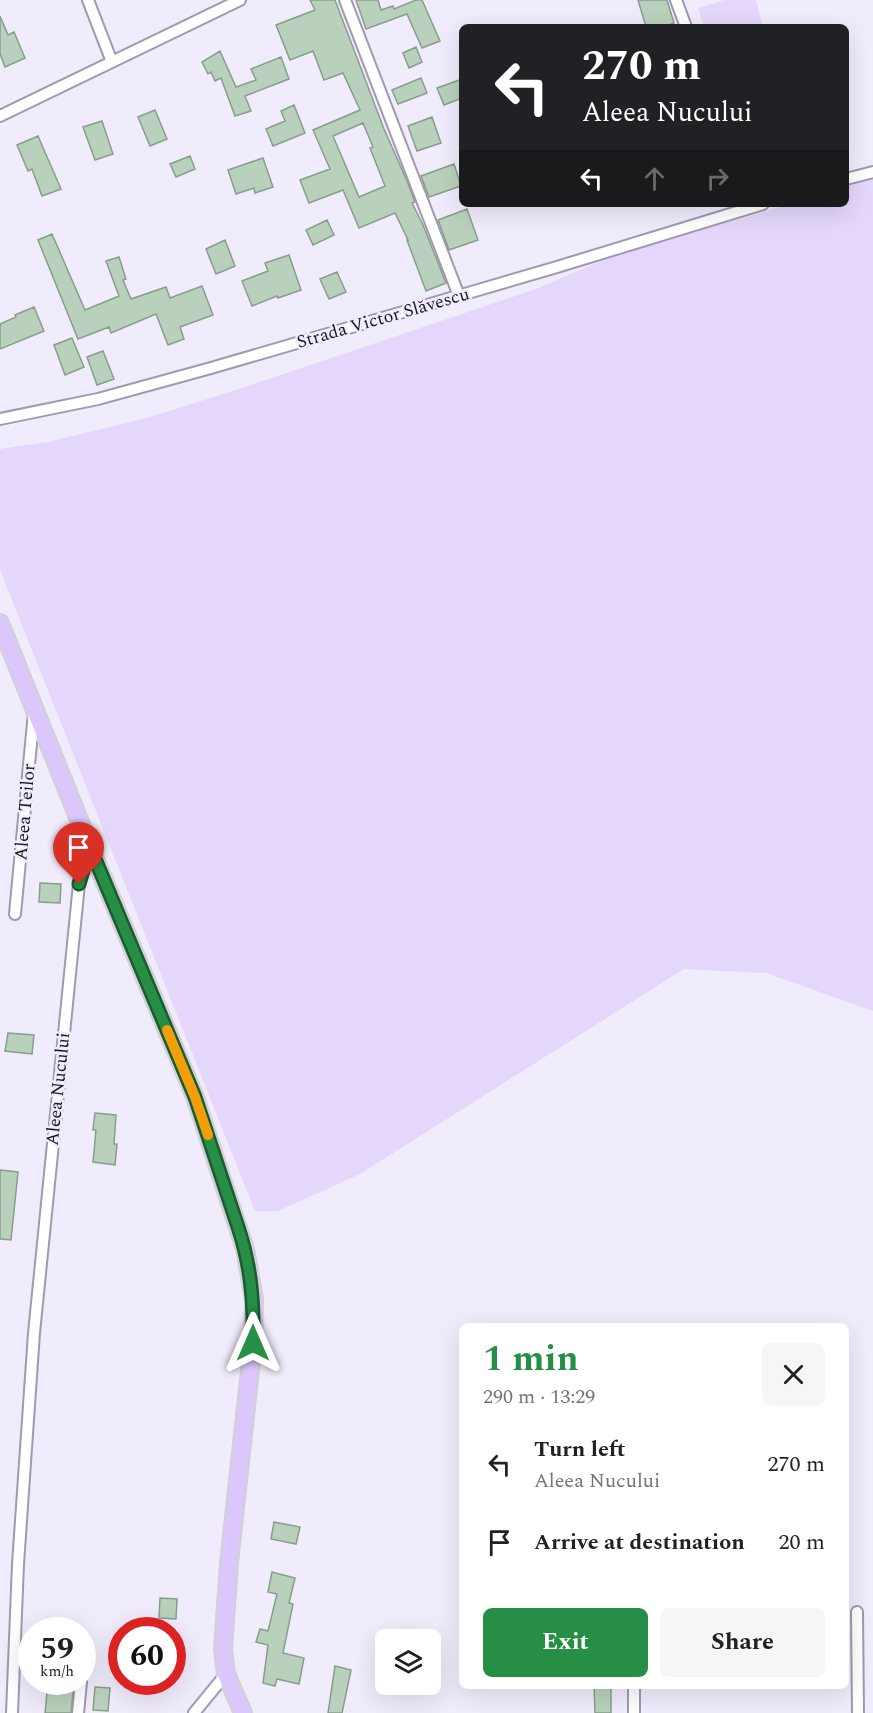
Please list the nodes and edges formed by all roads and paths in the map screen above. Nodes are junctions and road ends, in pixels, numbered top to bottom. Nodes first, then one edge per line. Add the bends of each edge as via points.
1 (88, 0) edge
2 (240, 0) edge
3 (345, 0) edge
4 (676, 0) edge
5 (685, 24) edge
6 (112, 62) junction
7 (0, 116) edge
8 (873, 172) edge
9 (849, 178) edge
10 (744, 207) edge
11 (459, 296) junction
12 (0, 419) edge
13 (0, 623) edge
14 (34, 709) junction
15 (90, 847) junction
16 (15, 914) dead end
17 (857, 1612) dead end
18 (226, 1674) junction
19 (634, 1689) edge
20 (80, 1695) edge
21 (12, 1713) edge
22 (78, 1713) edge
23 (194, 1713) edge
24 (243, 1713) edge
25 (634, 1713) edge
26 (858, 1713) edge

1 - 6 street
2 - 6 street
3 - 11 street
4 - 5 street
6 - 7 street
8 - 9 street
10 - 11 street, Strada Victor Slăvescu
11 - 12 street, Strada Victor Slăvescu via 98,399
13 - 14 main road
14 - 15 main road
14 - 16 street, Aleea Teilor
15 - 18 main road via 195,1097 245,1249 252,1289 253,1343 224,1622
15 - 21 street, Aleea Nucului via 79,884 34,1333
17 - 26 street
18 - 23 street
18 - 24 main road
19 - 25 street
20 - 22 street

